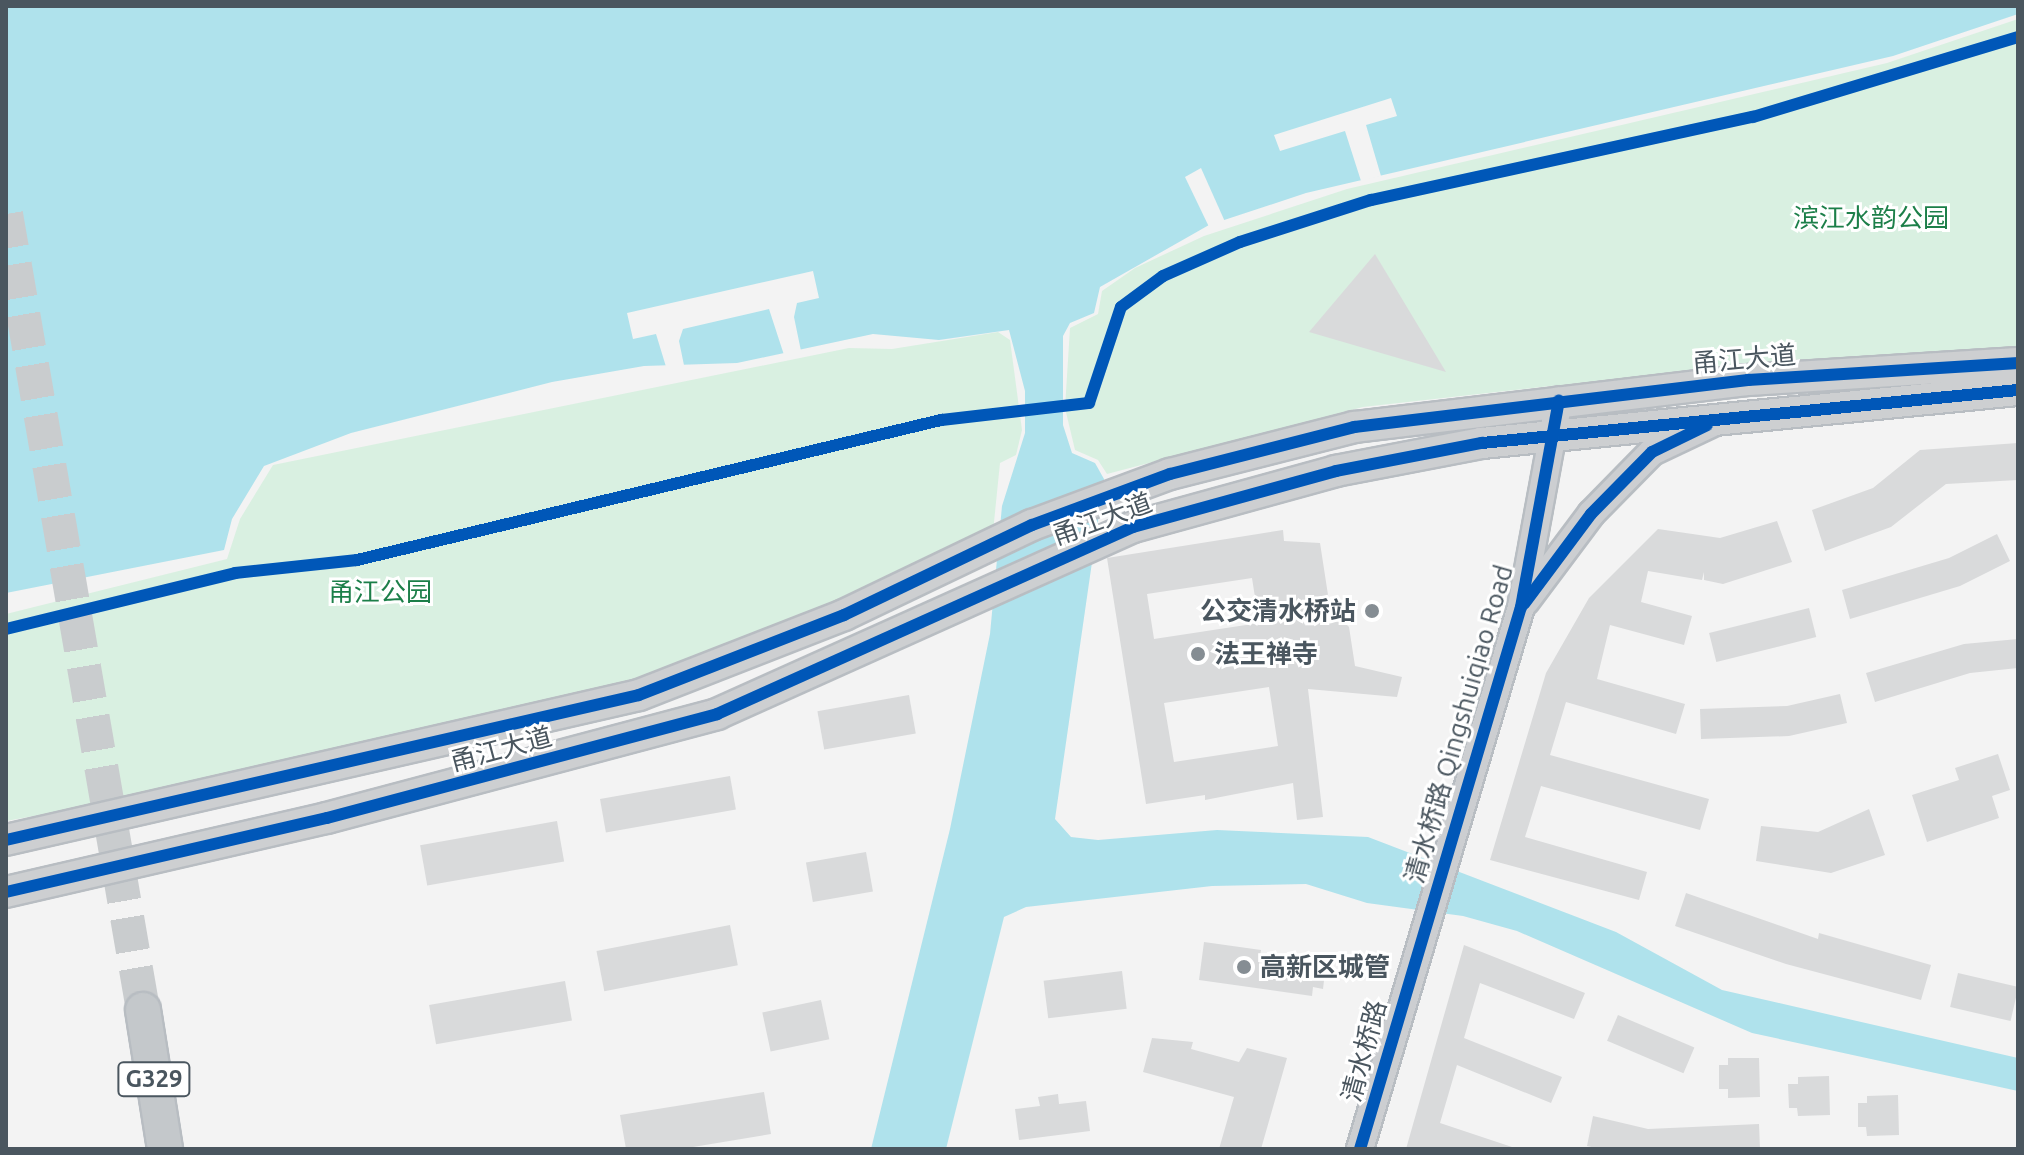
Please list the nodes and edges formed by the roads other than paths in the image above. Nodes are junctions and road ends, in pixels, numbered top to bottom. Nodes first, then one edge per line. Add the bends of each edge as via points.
1 (2018, 363) edge
2 (2018, 390) edge
3 (1559, 400) junction
4 (1720, 419) junction
5 (1553, 435) junction
6 (1521, 607) junction
7 (6, 840) edge
8 (6, 892) edge
9 (1410, 964) joint
10 (143, 1010) tunnel mouth
11 (165, 1149) edge
12 (1360, 1149) edge

1 - 3 main road, 甬江大道 via 1748,380
2 - 4 main road, 甬江大道
3 - 5 street, 清水桥路 Qingshuiqiao Road
3 - 7 main road, 甬江大道 via 1354,427 1170,474 1032,525 844,615 639,695
4 - 5 main road, 甬江大道
4 - 6 street via 1652,452 1591,514
5 - 6 street, 清水桥路 Qingshuiqiao Road
5 - 8 main road, 甬江大道 via 1336,471 1133,527 717,714 327,818
6 - 9 street, 清水桥路 Qingshuiqiao Road
9 - 12 street, 清水桥路
10 - 11 highway, G329

